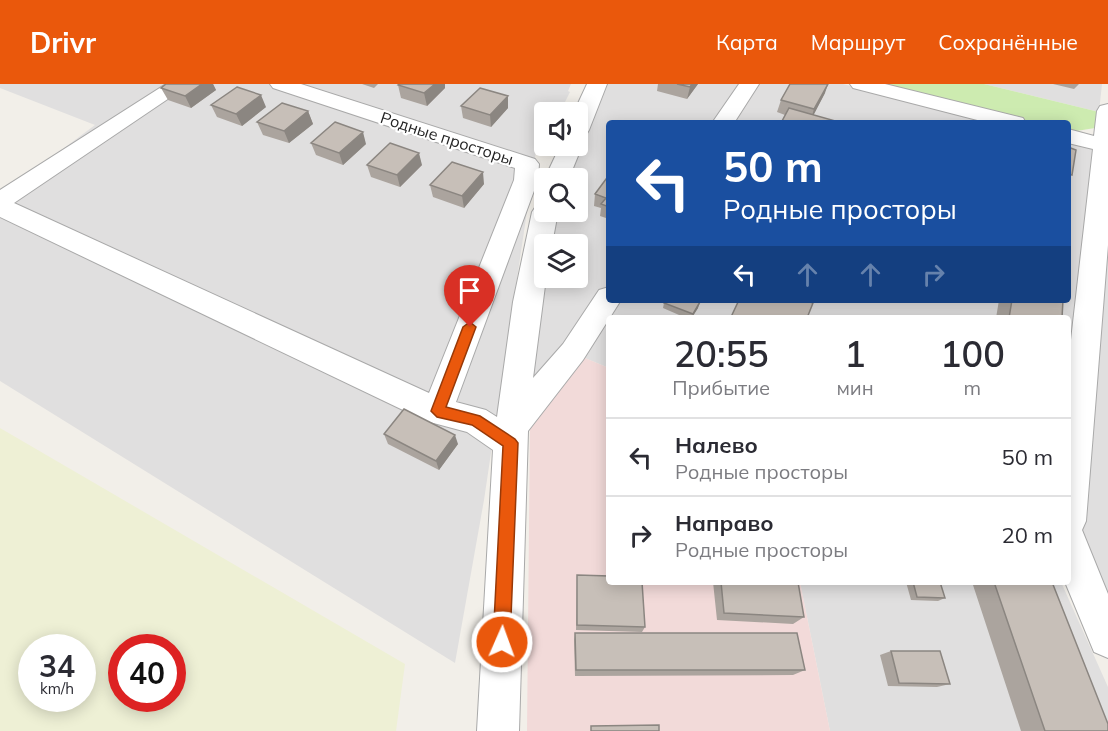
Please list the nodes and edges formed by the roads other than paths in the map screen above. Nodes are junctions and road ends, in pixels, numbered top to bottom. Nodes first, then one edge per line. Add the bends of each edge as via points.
1 (180, 84) edge
2 (280, 84) edge
3 (597, 84) edge
4 (749, 84) edge
5 (860, 84) edge
6 (588, 106) edge
7 (1108, 111) edge
8 (725, 120) edge
9 (1004, 120) edge
10 (1071, 137) edge
11 (1107, 146) edge
12 (0, 201) edge
13 (0, 207) edge
14 (543, 222) edge
15 (606, 302) edge
16 (437, 411) junction
17 (512, 434) junction
18 (1071, 492) edge
19 (1071, 550) edge
20 (1108, 638) edge
21 (498, 731) edge

1 - 12 street
2 - 16 street, Родные просторы via 527,164 526,180
3 - 6 street
4 - 8 street
5 - 9 street
7 - 11 street
10 - 11 street
11 - 18 street
13 - 16 street
14 - 17 street via 527,302
15 - 17 street
16 - 17 street
17 - 21 street
19 - 20 street

